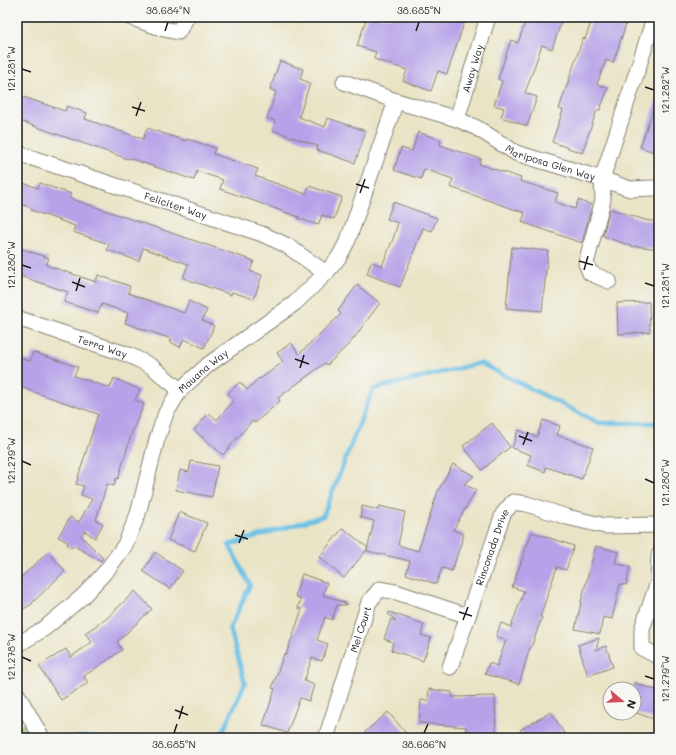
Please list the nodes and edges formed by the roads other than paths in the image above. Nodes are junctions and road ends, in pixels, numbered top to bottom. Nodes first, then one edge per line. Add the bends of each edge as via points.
1 (129, 17) edge
2 (187, 17) edge
3 (488, 17) edge
4 (653, 17) edge
5 (344, 82) dead end
6 (396, 101) junction
7 (457, 119) junction
8 (17, 153) edge
9 (602, 179) junction
10 (659, 187) edge
11 (326, 273) junction
12 (609, 281) dead end
13 (17, 318) edge
14 (180, 390) junction
15 (659, 525) edge
16 (659, 555) edge
17 (468, 616) junction
18 (17, 645) edge
19 (659, 657) edge
20 (450, 667) dead end
21 (17, 694) edge
22 (42, 738) edge
23 (326, 738) edge

1 - 2 street via 178,32
3 - 7 street, Away Way
4 - 9 street, Mariposa Glen Way
5 - 6 street, Mariposa Glen Way
6 - 7 street, Mariposa Glen Way
6 - 11 street, Mauana Way via 348,240
7 - 9 street, Mariposa Glen Way via 477,128 516,153
8 - 11 street, Feliciter Way via 262,234 286,245
9 - 10 street via 630,189
9 - 12 street via 604,200 586,263 590,273
11 - 14 street, Mauana Way via 295,303 209,364
13 - 14 street, Terra Way via 129,355 151,366
14 - 18 street, Mauana Way via 166,413 138,514 125,545 107,570 82,597 45,628
15 - 17 street, Rinconada Drive via 605,526 513,502 503,514
16 - 19 street via 658,582 642,629 642,648
17 - 20 street, Rinconada Drive
17 - 23 street, Mel Court via 380,589 369,602
21 - 22 street

